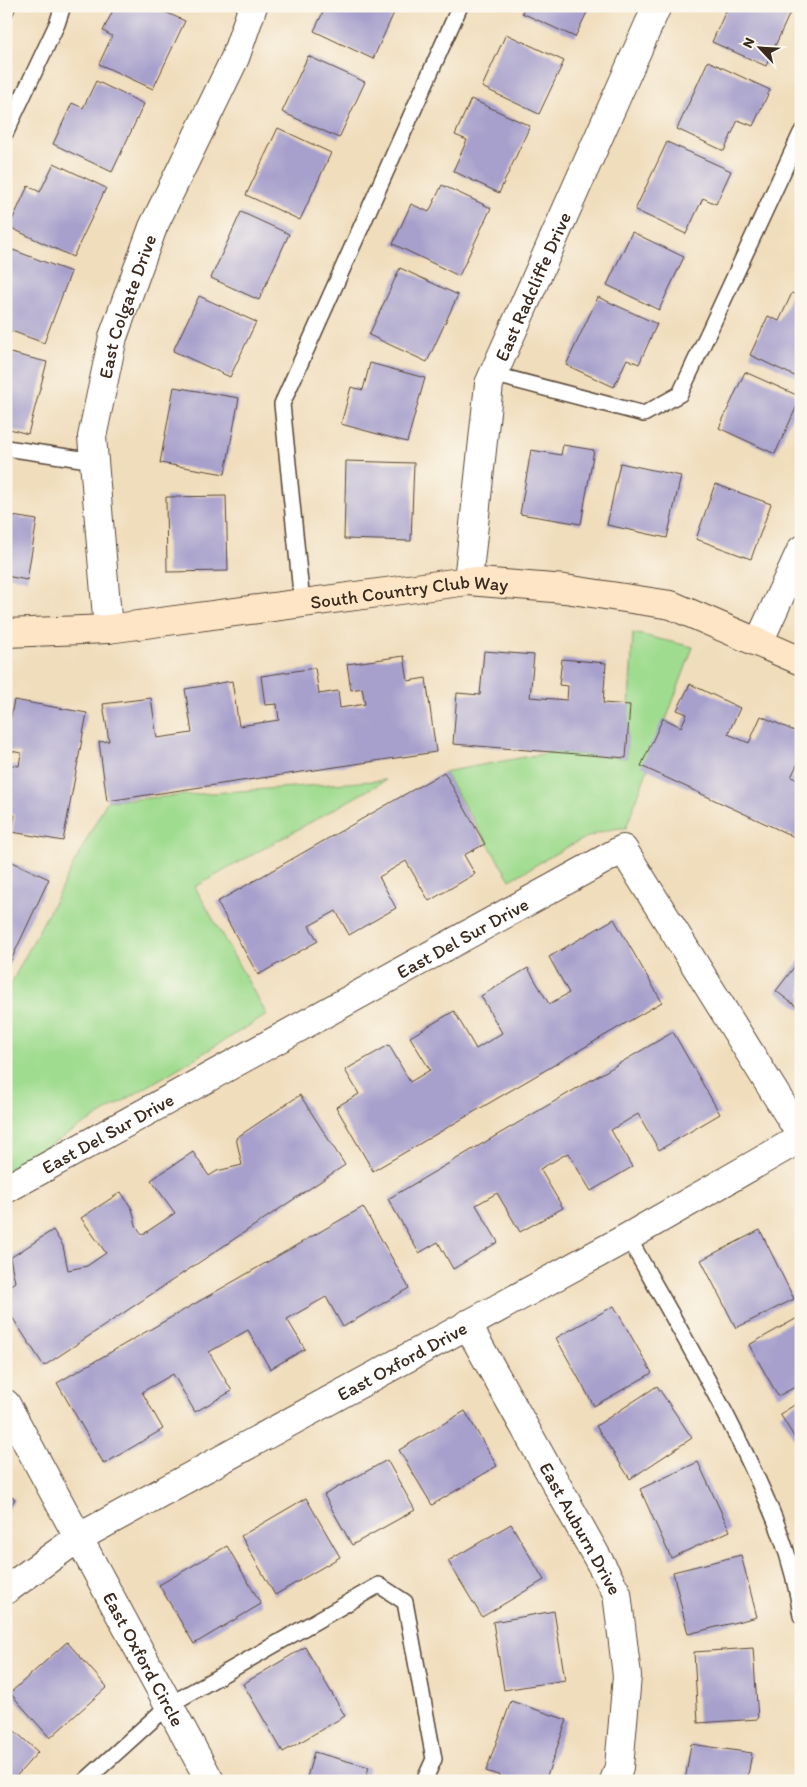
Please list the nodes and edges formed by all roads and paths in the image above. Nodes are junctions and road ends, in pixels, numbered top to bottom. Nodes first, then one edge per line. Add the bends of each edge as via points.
1 (63, 6) edge
2 (253, 6) edge
3 (460, 6) edge
4 (657, 6) edge
5 (6, 132) edge
6 (801, 133) edge
7 (492, 374) junction
8 (6, 448) edge
9 (94, 461) junction
10 (801, 550) edge
11 (468, 581) junction
12 (302, 603) junction
13 (108, 628) junction
14 (6, 633) edge
15 (759, 642) junction
16 (801, 661) edge
17 (801, 1136) edge
18 (6, 1189) edge
19 (628, 1237) junction
20 (467, 1324) junction
21 (6, 1404) edge
22 (78, 1538) junction
23 (6, 1590) edge
24 (801, 1616) edge
25 (169, 1705) junction
26 (85, 1781) edge
27 (210, 1781) edge
28 (424, 1781) edge
29 (614, 1781) edge

1 - 5 lane
2 - 9 street, East Colgate Drive via 235,58 153,227 113,337 92,437
3 - 12 lane via 282,404
4 - 7 street, East Radcliffe Drive
6 - 7 lane via 680,394 644,414
7 - 11 street, East Radcliffe Drive
8 - 9 lane
9 - 13 street, East Colgate Drive
10 - 15 street
11 - 12 street, South Country Club Way
11 - 15 street, South Country Club Way via 671,605
12 - 13 street, South Country Club Way
13 - 14 street, South Country Club Way
15 - 16 street, South Country Club Way
17 - 18 street, East Del Sur Drive via 622,849
17 - 19 street, East Oxford Drive
19 - 20 street, East Oxford Drive
19 - 24 lane via 718,1396 777,1518
20 - 22 street, East Oxford Drive
20 - 29 street, East Auburn Drive via 617,1593 627,1676
21 - 22 street
22 - 23 street, East Oxford Drive
22 - 25 street, East Oxford Circle
25 - 26 lane
25 - 27 street, East Oxford Circle
25 - 28 lane via 379,1585 405,1602 434,1759

